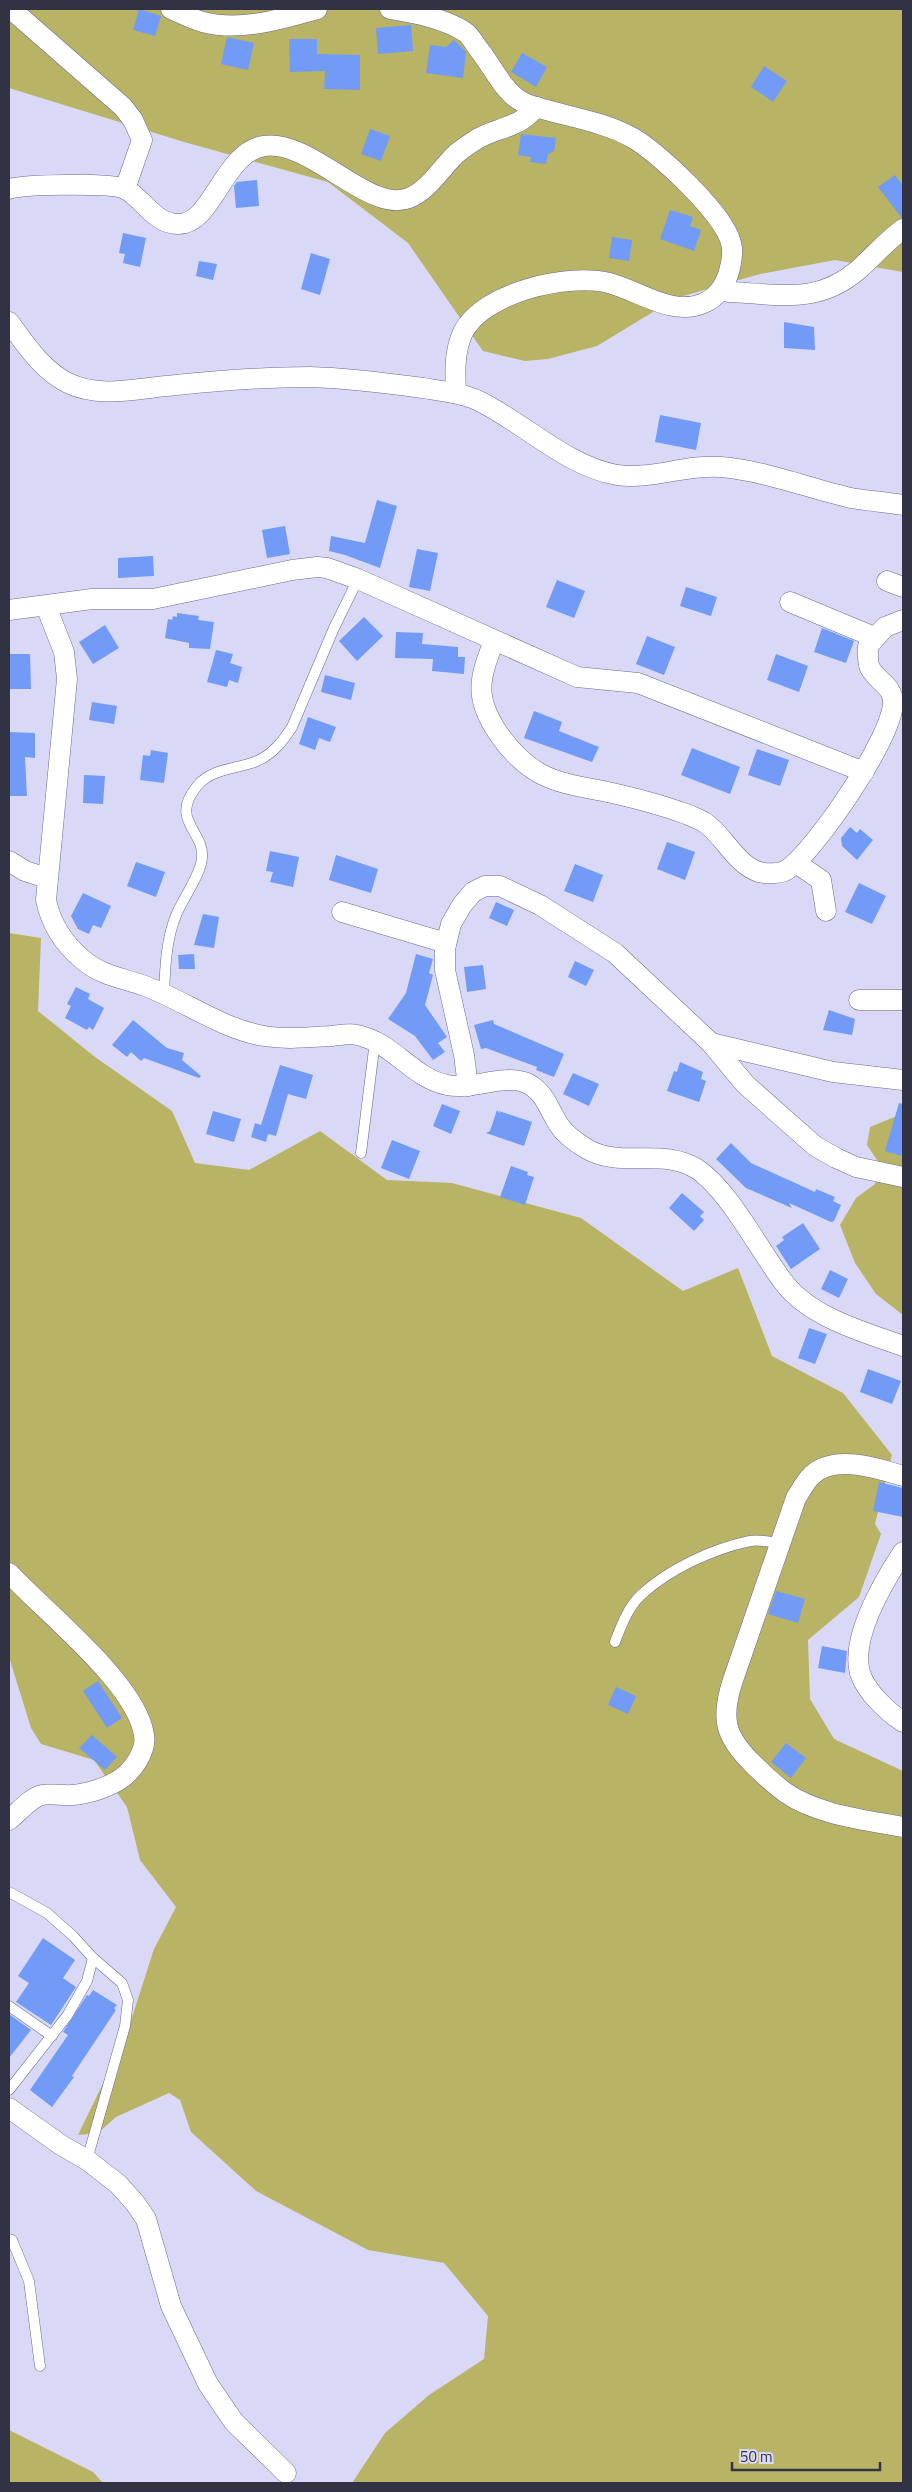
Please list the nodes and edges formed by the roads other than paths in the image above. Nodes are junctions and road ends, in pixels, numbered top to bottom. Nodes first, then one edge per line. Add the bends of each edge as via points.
1 (11, 9) edge
2 (171, 9) edge
3 (317, 9) edge
4 (390, 9) edge
5 (537, 107) junction
6 (9, 189) edge
7 (125, 189) junction
8 (903, 229) edge
9 (722, 289) junction
10 (9, 322) edge
11 (456, 394) junction
12 (903, 504) edge
13 (358, 579) junction
14 (790, 602) dead end
15 (46, 606) junction
16 (9, 610) edge
17 (903, 620) edge
18 (874, 637) junction
19 (494, 641) junction
20 (864, 772) junction
21 (9, 861) edge
22 (796, 862) junction
23 (47, 878) junction
24 (826, 911) dead end
25 (342, 912) dead end
26 (446, 943) junction
27 (164, 995) junction
28 (859, 1000) dead end
29 (903, 1000) edge
30 (375, 1041) junction
31 (711, 1043) junction
32 (903, 1080) edge
33 (468, 1086) junction
34 (361, 1153) dead end
35 (903, 1177) edge
36 (903, 1346) edge
37 (903, 1476) edge
38 (780, 1544) junction
39 (903, 1552) edge
40 (9, 1573) edge
41 (615, 1642) dead end
42 (903, 1722) edge
43 (9, 1820) edge
44 (903, 1827) edge
45 (9, 1892) edge
46 (93, 1958) junction
47 (9, 2006) edge
48 (52, 2036) junction
49 (9, 2090) edge
50 (9, 2108) edge
51 (87, 2160) junction
52 (9, 2239) edge
53 (40, 2366) dead end
54 (286, 2473) dead end

1 - 7 street via 123,107 133,120 142,140
2 - 3 street via 202,22 225,25 262,23
4 - 5 street via 412,12 464,32 518,100
5 - 7 street via 516,123 479,137 456,154 419,193 399,200 380,196 314,160 273,146 258,148 239,160 190,222 170,223
5 - 9 street via 632,137 665,161 713,212 731,242 731,263
6 - 7 street via 33,185
8 - 9 street via 857,271 822,292 807,295
9 - 11 street via 706,302 678,307 595,281 559,283 512,295 486,309 468,324 462,334 455,359
10 - 11 street via 32,355 52,373 69,384 92,391 309,378 371,380
11 - 12 street via 478,400 558,450 617,475 647,476 699,466 723,468 759,472 854,498
13 - 15 street via 317,567 153,599 92,599
13 - 19 street
13 - 27 lane via 292,727 282,741 268,755 256,761 205,778 192,794 186,807 186,818 201,845 202,862 176,915 170,935
14 - 18 street
15 - 16 street
15 - 23 street via 64,652 67,679
17 - 18 street via 885,627
18 - 20 street via 868,646 870,668 892,692 893,702
19 - 20 street via 577,677 638,683
19 - 22 street via 482,672 481,691 485,709 504,742 527,764 541,774 568,784 662,806 704,822 748,866 760,872 787,871
20 - 22 street
21 - 23 street
22 - 24 street via 821,880
23 - 27 street via 49,916 61,938 106,975
25 - 26 street
26 - 31 street via 451,924 473,892 485,886 500,886 540,905 615,954
26 - 33 street via 445,970
27 - 30 street via 238,1029 263,1036 292,1039 356,1034
28 - 29 street
30 - 33 street via 429,1080 450,1086
30 - 34 lane
31 - 32 street via 833,1072
31 - 35 street via 745,1084 814,1146 856,1167
33 - 36 street via 511,1080 525,1083 548,1103 560,1127 587,1149 606,1157 625,1160 647,1157 675,1161 696,1169 716,1188 750,1231 787,1286 812,1308
37 - 38 street via 840,1464 813,1474 796,1498
38 - 41 lane via 751,1541 687,1564 640,1596
38 - 44 street via 728,1696 725,1711 729,1734 742,1753 787,1794 814,1807
39 - 42 street via 870,1614 861,1639 859,1660 860,1674 868,1687
40 - 43 street via 104,1667 124,1692 145,1741 131,1770 119,1780 88,1792 40,1795
45 - 46 lane via 47,1913
46 - 48 lane via 88,1981
46 - 51 lane via 122,1983 128,2000 125,2026
47 - 48 lane
48 - 49 lane
50 - 51 street
51 - 54 street via 118,2184 146,2219 171,2306 208,2384 234,2422
52 - 53 lane via 29,2281

